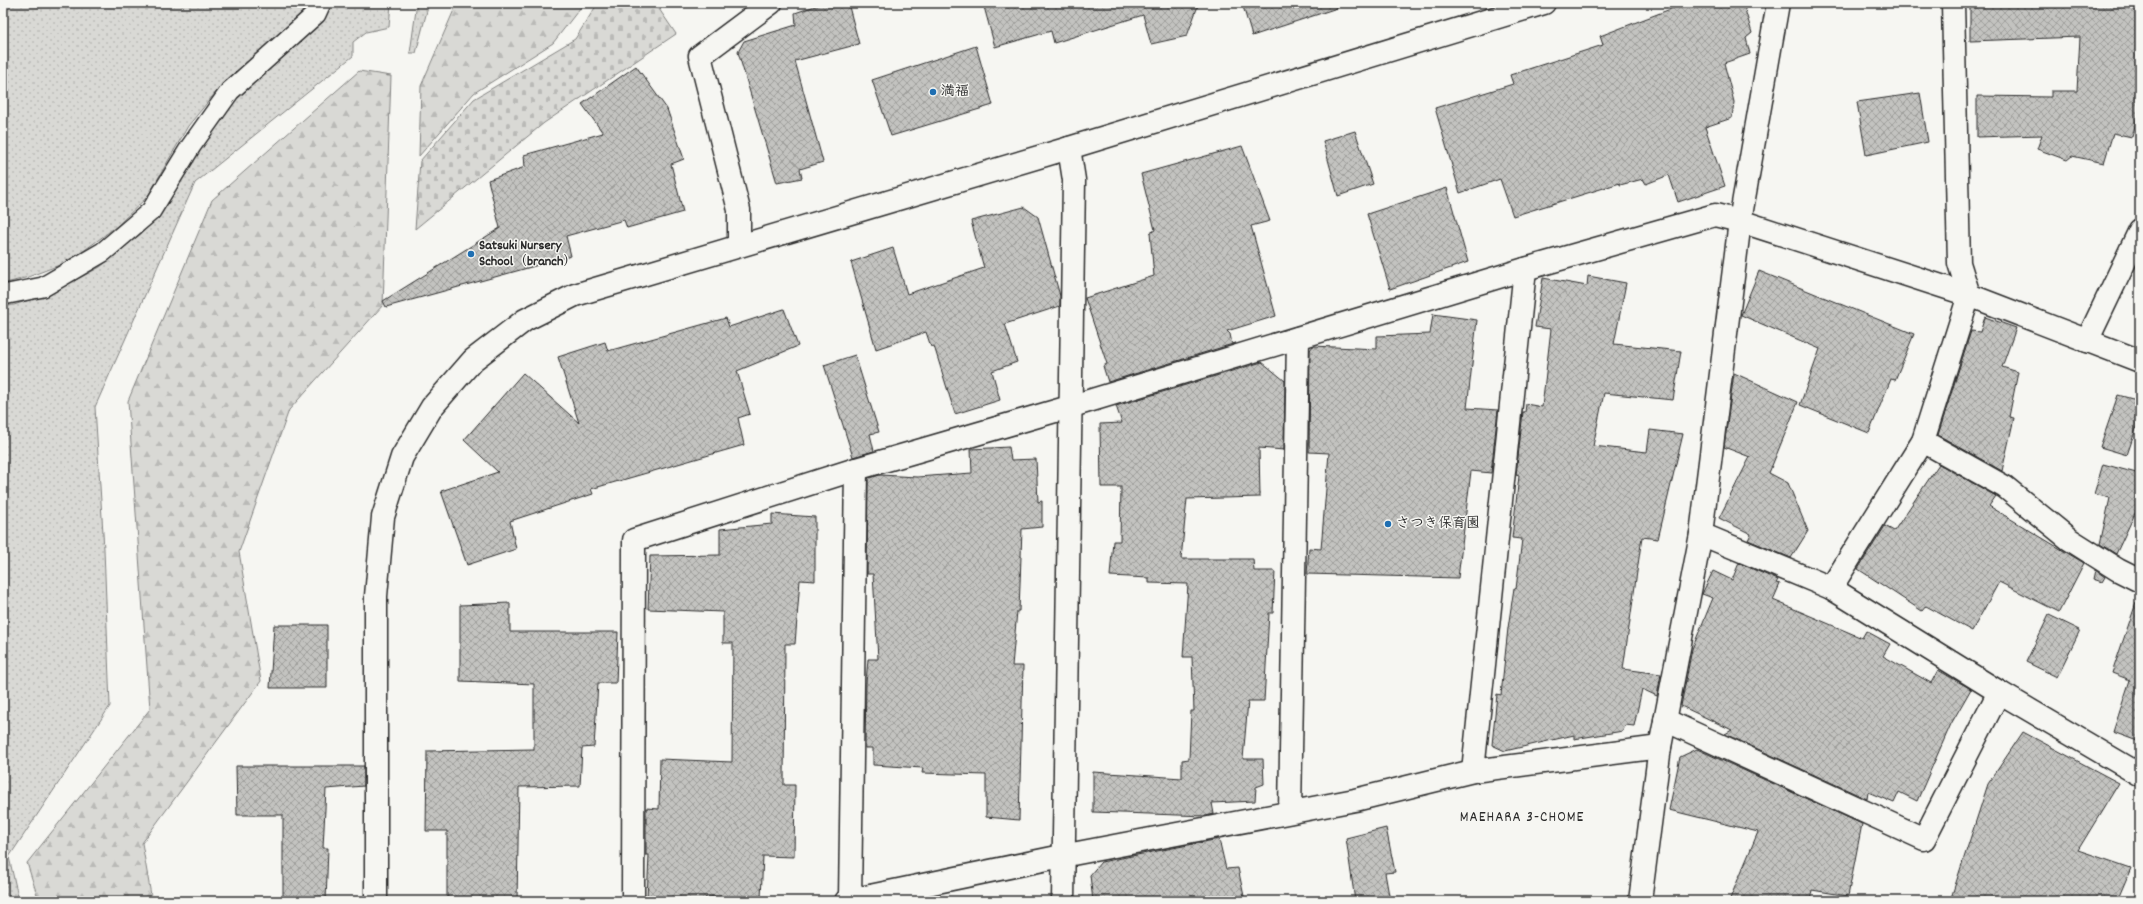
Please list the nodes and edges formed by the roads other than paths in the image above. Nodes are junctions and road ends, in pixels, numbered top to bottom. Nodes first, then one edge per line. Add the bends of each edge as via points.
1 (321, 3) edge
2 (771, 3) edge
3 (1544, 3) edge
4 (1778, 3) edge
5 (1953, 3) edge
6 (1069, 148) junction
7 (1740, 221) junction
8 (2140, 230) edge
9 (739, 245) junction
10 (1524, 269) junction
11 (3, 295) edge
12 (1970, 295) junction
13 (1298, 338) junction
14 (2087, 341) junction
15 (2140, 361) edge
16 (1070, 407) junction
17 (1923, 441) junction
18 (856, 468) junction
19 (1701, 534) junction
20 (2140, 581) edge
21 (1831, 588) junction
22 (1999, 692) junction
23 (1665, 720) junction
24 (1660, 746) junction
25 (1472, 771) junction
26 (2140, 775) edge
27 (1290, 812) junction
28 (1062, 856) junction
29 (376, 901) edge
30 (633, 901) edge
31 (848, 901) edge
32 (1063, 901) edge
33 (1640, 901) edge

1 - 11 lane via 316,14 230,91 191,146 151,211 103,252 43,287
2 - 9 street via 700,56 739,210
3 - 6 street
4 - 7 street
5 - 12 street via 1959,263
6 - 9 street
6 - 16 street via 1074,180
7 - 10 street via 1715,215
7 - 12 street
7 - 19 street
8 - 14 street
9 - 29 street via 576,295 525,320 473,360 432,407 402,457 384,517 376,596
10 - 13 street
10 - 25 street
12 - 14 street
12 - 17 street
13 - 16 street
13 - 27 street
14 - 15 street
16 - 18 street
16 - 28 street
17 - 20 street via 2005,487 2069,539
17 - 21 street
18 - 30 street via 634,540
18 - 31 street
19 - 21 street
19 - 23 street
21 - 22 street
22 - 23 street via 1924,839
22 - 26 street
23 - 24 street
24 - 25 street
24 - 33 street
25 - 27 street via 1355,800
27 - 28 street
28 - 31 street
28 - 32 street

